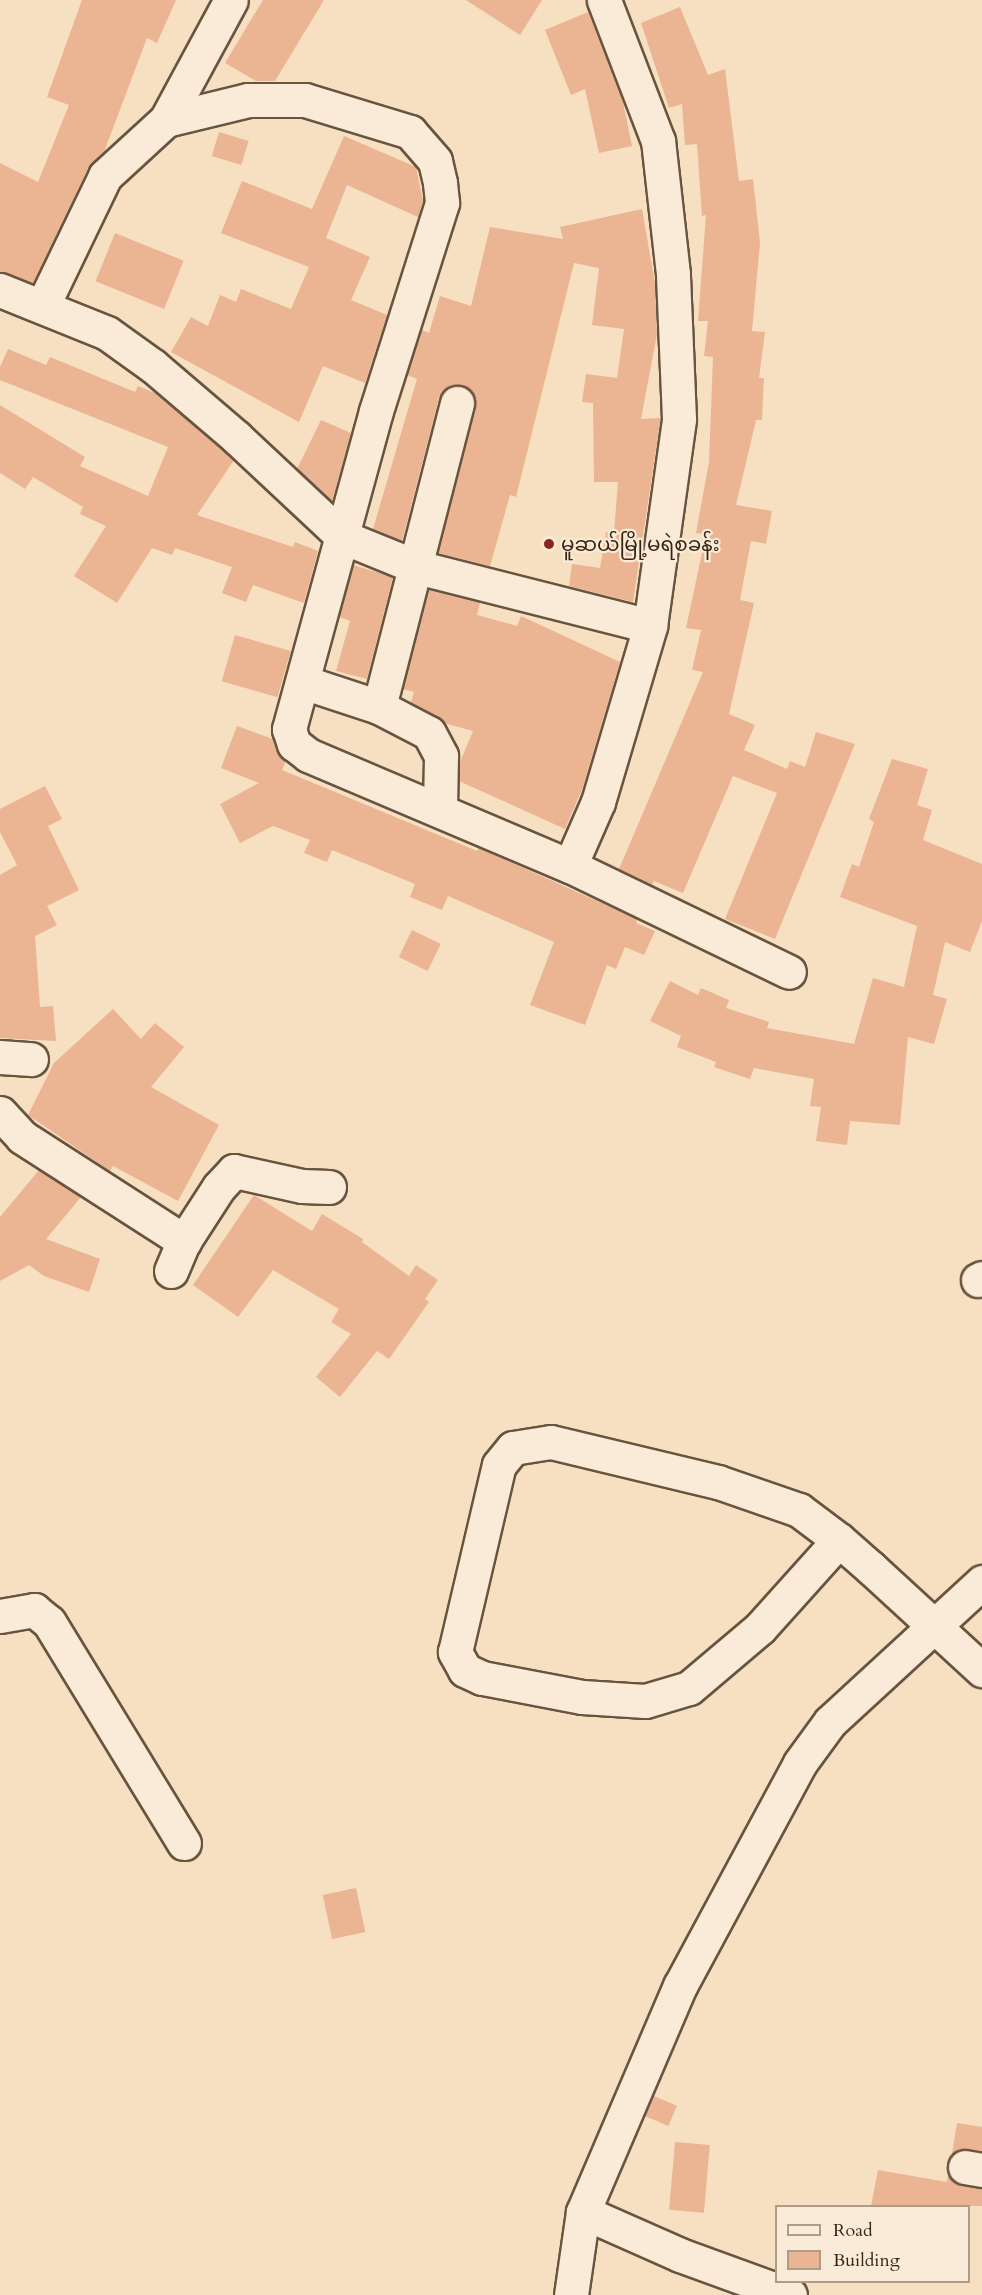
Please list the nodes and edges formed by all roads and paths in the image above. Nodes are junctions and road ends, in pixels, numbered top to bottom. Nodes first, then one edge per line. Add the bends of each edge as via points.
1 (231, 0) edge
2 (604, 0) edge
3 (166, 120) junction
4 (0, 290) edge
5 (43, 305) junction
6 (457, 403) dead end
7 (343, 537) junction
8 (417, 567) junction
9 (650, 627) junction
10 (303, 682) junction
11 (379, 707) junction
12 (440, 809) junction
13 (570, 866) junction
14 (789, 972) dead end
15 (0, 1113) edge
16 (329, 1187) dead end
17 (184, 1241) junction
18 (171, 1271) dead end
19 (839, 1540) junction
20 (982, 1582) edge
21 (0, 1616) edge
22 (936, 1626) junction
23 (982, 1670) edge
24 (184, 1843) dead end
25 (583, 2212) junction
26 (571, 2295) edge
27 (790, 2295) edge

1 - 3 street
2 - 9 street via 658,141 673,274 679,419
3 - 5 street via 105,176
3 - 7 street via 248,100 305,100 410,132 435,161 442,203 376,411
4 - 5 street
5 - 7 street via 107,333 153,366 236,436
6 - 8 street
7 - 8 street
7 - 10 street
8 - 9 street
8 - 11 street
9 - 13 street via 598,802
10 - 11 street
10 - 12 street via 290,729 294,744 308,755
11 - 12 street via 429,733 441,756
12 - 13 street
13 - 14 street
15 - 17 street via 22,1137
16 - 17 street via 302,1186 234,1171
17 - 18 street
19 - 19 street via 759,1628 688,1688 645,1701 582,1697 482,1678 465,1670 455,1653 499,1465 513,1448 551,1442 718,1482 799,1510
19 - 22 street
20 - 22 street
21 - 24 street via 34,1610 49,1622
22 - 23 street
22 - 25 street via 830,1722 800,1763 680,1986
25 - 26 street
25 - 27 street via 680,2255

